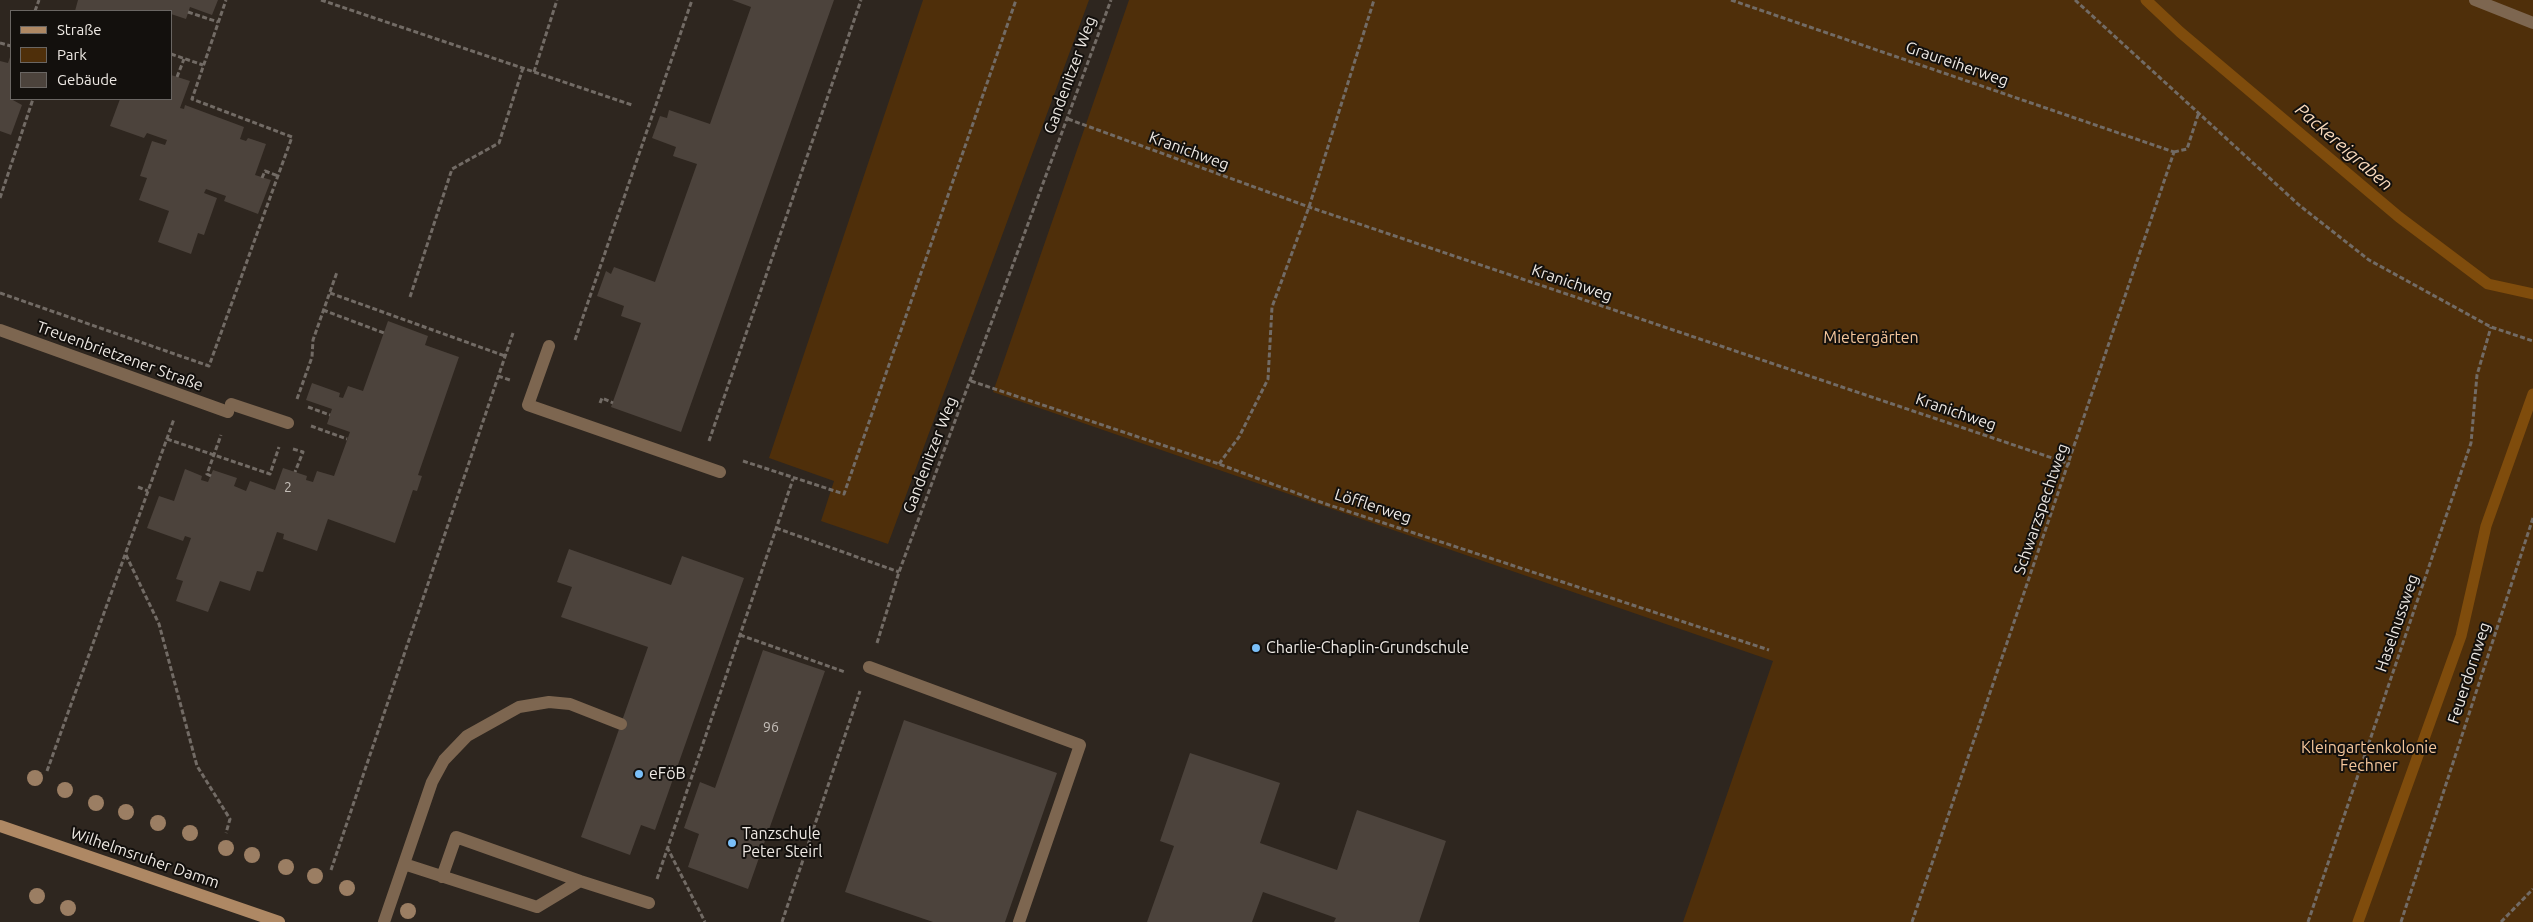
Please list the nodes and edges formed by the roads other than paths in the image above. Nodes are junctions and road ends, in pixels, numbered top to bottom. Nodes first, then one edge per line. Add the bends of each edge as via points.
1 (2475, 0) edge
2 (2533, 23) edge
3 (0, 330) edge
4 (549, 346) dead end
5 (288, 424) dead end
6 (720, 472) dead end
7 (869, 667) road end
8 (621, 724) dead end
9 (0, 826) edge
10 (404, 864) junction
11 (442, 877) junction
12 (580, 881) junction
13 (649, 902) road end
14 (279, 922) edge
15 (384, 922) edge
16 (1019, 922) edge

1 - 2 lane
3 - 5 lane, Treuenbrietzener Straße via 182,395
4 - 6 lane via 528,405
7 - 16 lane via 1080,745
8 - 10 lane via 570,704 549,702 519,707 467,736 444,760 432,782
9 - 14 main road, Wilhelmsruher Damm
10 - 11 lane
10 - 15 lane
11 - 12 lane via 538,907
11 - 12 lane via 456,837
12 - 13 lane

